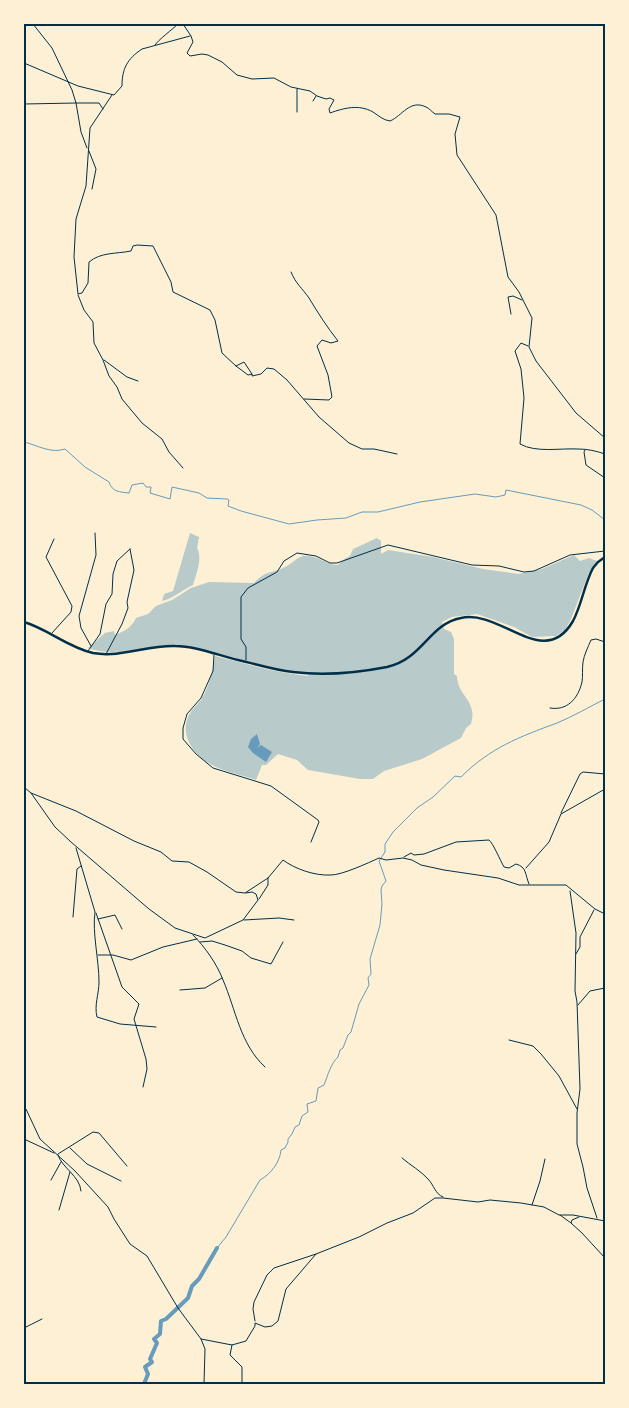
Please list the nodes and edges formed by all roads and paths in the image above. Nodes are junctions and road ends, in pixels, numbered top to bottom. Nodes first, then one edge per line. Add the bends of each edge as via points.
1 (33, 24) edge
2 (178, 24) edge
3 (183, 24) edge
4 (191, 36) junction
5 (154, 46) junction
6 (24, 63) edge
7 (67, 80) junction
8 (298, 88) junction
9 (112, 95) junction
10 (316, 96) junction
11 (313, 101) dead end
12 (76, 103) junction
13 (24, 104) edge
14 (103, 110) junction
15 (297, 112) dead end
16 (88, 150) junction
17 (92, 189) dead end
18 (291, 272) dead end
19 (78, 294) junction
20 (522, 301) junction
21 (511, 314) dead end
22 (529, 347) junction
23 (103, 360) junction
24 (236, 366) junction
25 (252, 374) junction
26 (138, 381) dead end
27 (303, 400) junction
28 (605, 438) edge
29 (586, 449) junction
30 (397, 454) dead end
31 (605, 454) edge
32 (183, 468) dead end
33 (605, 478) edge
34 (95, 534) dead end
35 (54, 539) dead end
36 (605, 551) edge
37 (605, 557) edge
38 (24, 622) edge
39 (50, 634) junction
40 (605, 642) edge
41 (91, 646) junction
42 (88, 651) junction
43 (106, 654) junction
44 (214, 654) junction
45 (245, 662) junction
46 (550, 708) dead end
47 (605, 774) edge
48 (24, 787) edge
49 (605, 789) edge
50 (31, 793) junction
51 (561, 814) junction
52 (310, 842) dead end
53 (76, 847) junction
54 (403, 858) junction
55 (81, 866) junction
56 (525, 870) junction
57 (268, 878) junction
58 (529, 885) junction
59 (570, 889) junction
60 (245, 893) junction
61 (258, 900) junction
62 (595, 910) junction
63 (96, 912) junction
64 (605, 914) edge
65 (73, 917) dead end
66 (97, 919) junction
67 (243, 920) junction
68 (294, 920) dead end
69 (122, 929) dead end
70 (192, 934) junction
71 (197, 939) junction
72 (200, 942) junction
73 (283, 942) dead end
74 (576, 954) junction
75 (98, 956) junction
76 (112, 956) junction
77 (223, 978) junction
78 (605, 988) edge
79 (180, 990) dead end
80 (577, 1008) junction
81 (136, 1026) junction
82 (156, 1027) dead end
83 (509, 1040) dead end
84 (265, 1067) dead end
85 (143, 1087) dead end
86 (574, 1106) junction
87 (578, 1106) junction
88 (24, 1107) edge
89 (578, 1110) junction
90 (24, 1139) edge
91 (69, 1147) junction
92 (58, 1154) junction
93 (402, 1158) dead end
94 (545, 1159) dead end
95 (61, 1162) junction
96 (127, 1166) dead end
97 (70, 1172) junction
98 (51, 1180) dead end
99 (121, 1181) dead end
100 (81, 1191) dead end
101 (443, 1198) junction
102 (532, 1205) junction
103 (59, 1210) dead end
104 (559, 1215) junction
105 (580, 1216) junction
106 (598, 1218) junction
107 (605, 1221) edge
108 (571, 1223) junction
109 (316, 1254) junction
110 (605, 1258) edge
111 (42, 1319) dead end
112 (255, 1323) junction
113 (24, 1328) edge
114 (201, 1339) junction
115 (232, 1344) junction
116 (204, 1384) edge
117 (242, 1384) edge

1 - 7 street via 52,48
2 - 5 street
3 - 4 street
4 - 5 street
4 - 8 street via 193,42 187,52 190,56 208,55 237,75 252,79 274,78
5 - 9 street via 142,49 130,59 122,72 122,86
6 - 7 street
7 - 9 street
7 - 12 street
8 - 10 street
8 - 15 street
9 - 14 street
10 - 11 street
10 - 20 street via 334,100 330,113 355,106 390,121 414,105 427,107 435,114 460,117 455,134 457,154 496,215 508,277
12 - 13 street
12 - 14 street via 99,103
12 - 16 street
14 - 16 street via 90,128
16 - 17 street via 96,170
16 - 19 street via 86,186 76,219 74,257
18 - 27 street via 338,341 322,340 316,346 332,397 330,400
19 - 23 street via 93,322 94,343
19 - 24 street via 88,283 90,262 95,257 131,251 137,244 153,246 173,292 210,310 222,353
20 - 21 street via 508,297
20 - 22 street via 532,318
22 - 28 street via 576,413
22 - 29 street via 521,343 515,351 521,369 524,398 520,444 541,449
23 - 26 street
23 - 32 street via 122,399 142,423 162,438
24 - 25 street via 248,375
24 - 25 street via 244,362
25 - 27 street via 261,374 267,368 274,369 288,380
27 - 30 street via 352,444
29 - 31 street
29 - 33 street via 586,465
34 - 41 street via 96,555 79,616 81,628
35 - 39 street via 46,557 72,606 71,612
36 - 45 street via 570,555 534,571 524,572 499,566 472,565 388,545 337,563 297,552 284,561 277,572 248,588 241,597 241,639 246,647
37 - 45 main road via 592,568 573,621 556,638 532,640 486,618 474,616 444,625 413,655 386,667 312,674
38 - 39 main road
39 - 42 main road
40 - 46 street via 592,640 584,659 582,683 576,697 562,709
41 - 42 street
41 - 43 street via 100,634 117,562 130,549 134,570 128,608
42 - 43 main road
43 - 44 main road via 160,646
44 - 45 main road
44 - 52 street via 212,671 201,698 187,714 183,739 213,768 271,786 318,820
47 - 51 street via 580,774
48 - 50 street
49 - 51 street
50 - 53 street via 55,826
50 - 60 street via 161,852 172,861 189,862 236,892
51 - 56 street via 549,842
53 - 55 street
53 - 70 street via 149,909 175,928
54 - 56 street via 456,842 489,840 504,867 516,864
54 - 57 street via 380,859 333,876 291,866 283,860
54 - 58 street via 444,870
55 - 63 street
55 - 65 street via 77,869
56 - 58 street
57 - 60 street
57 - 61 street via 268,885
58 - 59 street via 558,884
59 - 62 street
59 - 74 street
60 - 61 street via 256,894
61 - 67 street
62 - 64 street
62 - 74 street via 580,937
63 - 66 street
63 - 75 street
66 - 69 street via 115,915
66 - 76 street
67 - 68 street
67 - 70 street via 205,938
70 - 71 street
71 - 72 street
71 - 76 street via 162,947 131,960
72 - 73 street via 225,945 270,964
72 - 77 street
74 - 80 street
75 - 76 street
75 - 81 street via 97,1017
76 - 81 street via 122,987 139,1004 134,1020
77 - 79 street via 206,988
77 - 84 street via 244,1039 255,1058
78 - 80 street via 588,993
80 - 87 street
81 - 82 street
81 - 85 street via 146,1059
83 - 86 street via 533,1046 541,1054 559,1076
86 - 87 street
86 - 89 street
87 - 89 street
88 - 92 street via 40,1139
89 - 106 street via 577,1144
90 - 92 street
91 - 92 street
91 - 96 street via 93,1132 99,1133
91 - 99 street via 87,1164
92 - 95 street
92 - 114 street via 108,1207 130,1244 147,1256
93 - 101 street via 427,1177
94 - 102 street
95 - 97 street
95 - 98 street
97 - 100 street
97 - 103 street
101 - 102 street
101 - 109 street via 435,1198 413,1213
102 - 104 street
104 - 105 street
104 - 108 street
105 - 106 street
105 - 108 street
106 - 107 street
108 - 110 street
109 - 112 street via 286,1290 278,1321 265,1327
109 - 112 street via 274,1268 267,1274 254,1302
111 - 113 street
112 - 115 street via 246,1341
114 - 115 street
114 - 116 street via 205,1349
115 - 117 street via 230,1355 242,1367

